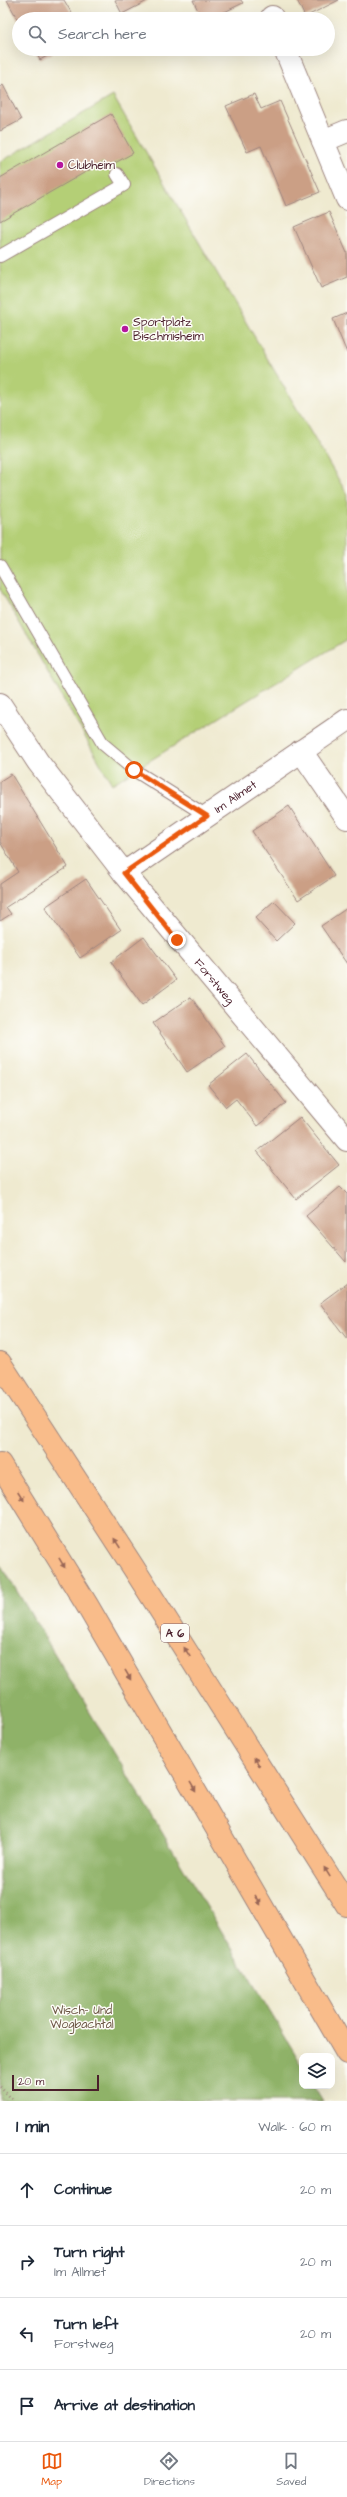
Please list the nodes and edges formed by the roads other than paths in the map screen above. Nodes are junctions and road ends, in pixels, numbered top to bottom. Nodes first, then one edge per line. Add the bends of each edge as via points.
1 (288, 56) edge
2 (347, 131) edge
3 (323, 141) junction
4 (117, 174) dead end
5 (347, 199) edge
6 (0, 256) edge
7 (0, 566) edge
8 (0, 704) edge
9 (347, 720) edge
10 (301, 750) junction
11 (207, 816) junction
12 (347, 818) edge
13 (124, 873) junction
14 (347, 1140) edge
15 (0, 1363) edge
16 (0, 1464) edge
17 (347, 1905) edge
18 (347, 2053) edge

1 - 3 street
2 - 3 street
3 - 5 street
4 - 6 lane via 124,185
7 - 11 lane via 102,744 134,770
8 - 13 street, Forstweg via 38,762
9 - 10 street, Im Allmet
10 - 11 street, Im Allmet
10 - 12 street
11 - 13 street, Im Allmet
13 - 14 street, Forstweg
17 -> 15 highway, A 6 via 133,1567
16 -> 18 highway via 87,1605

